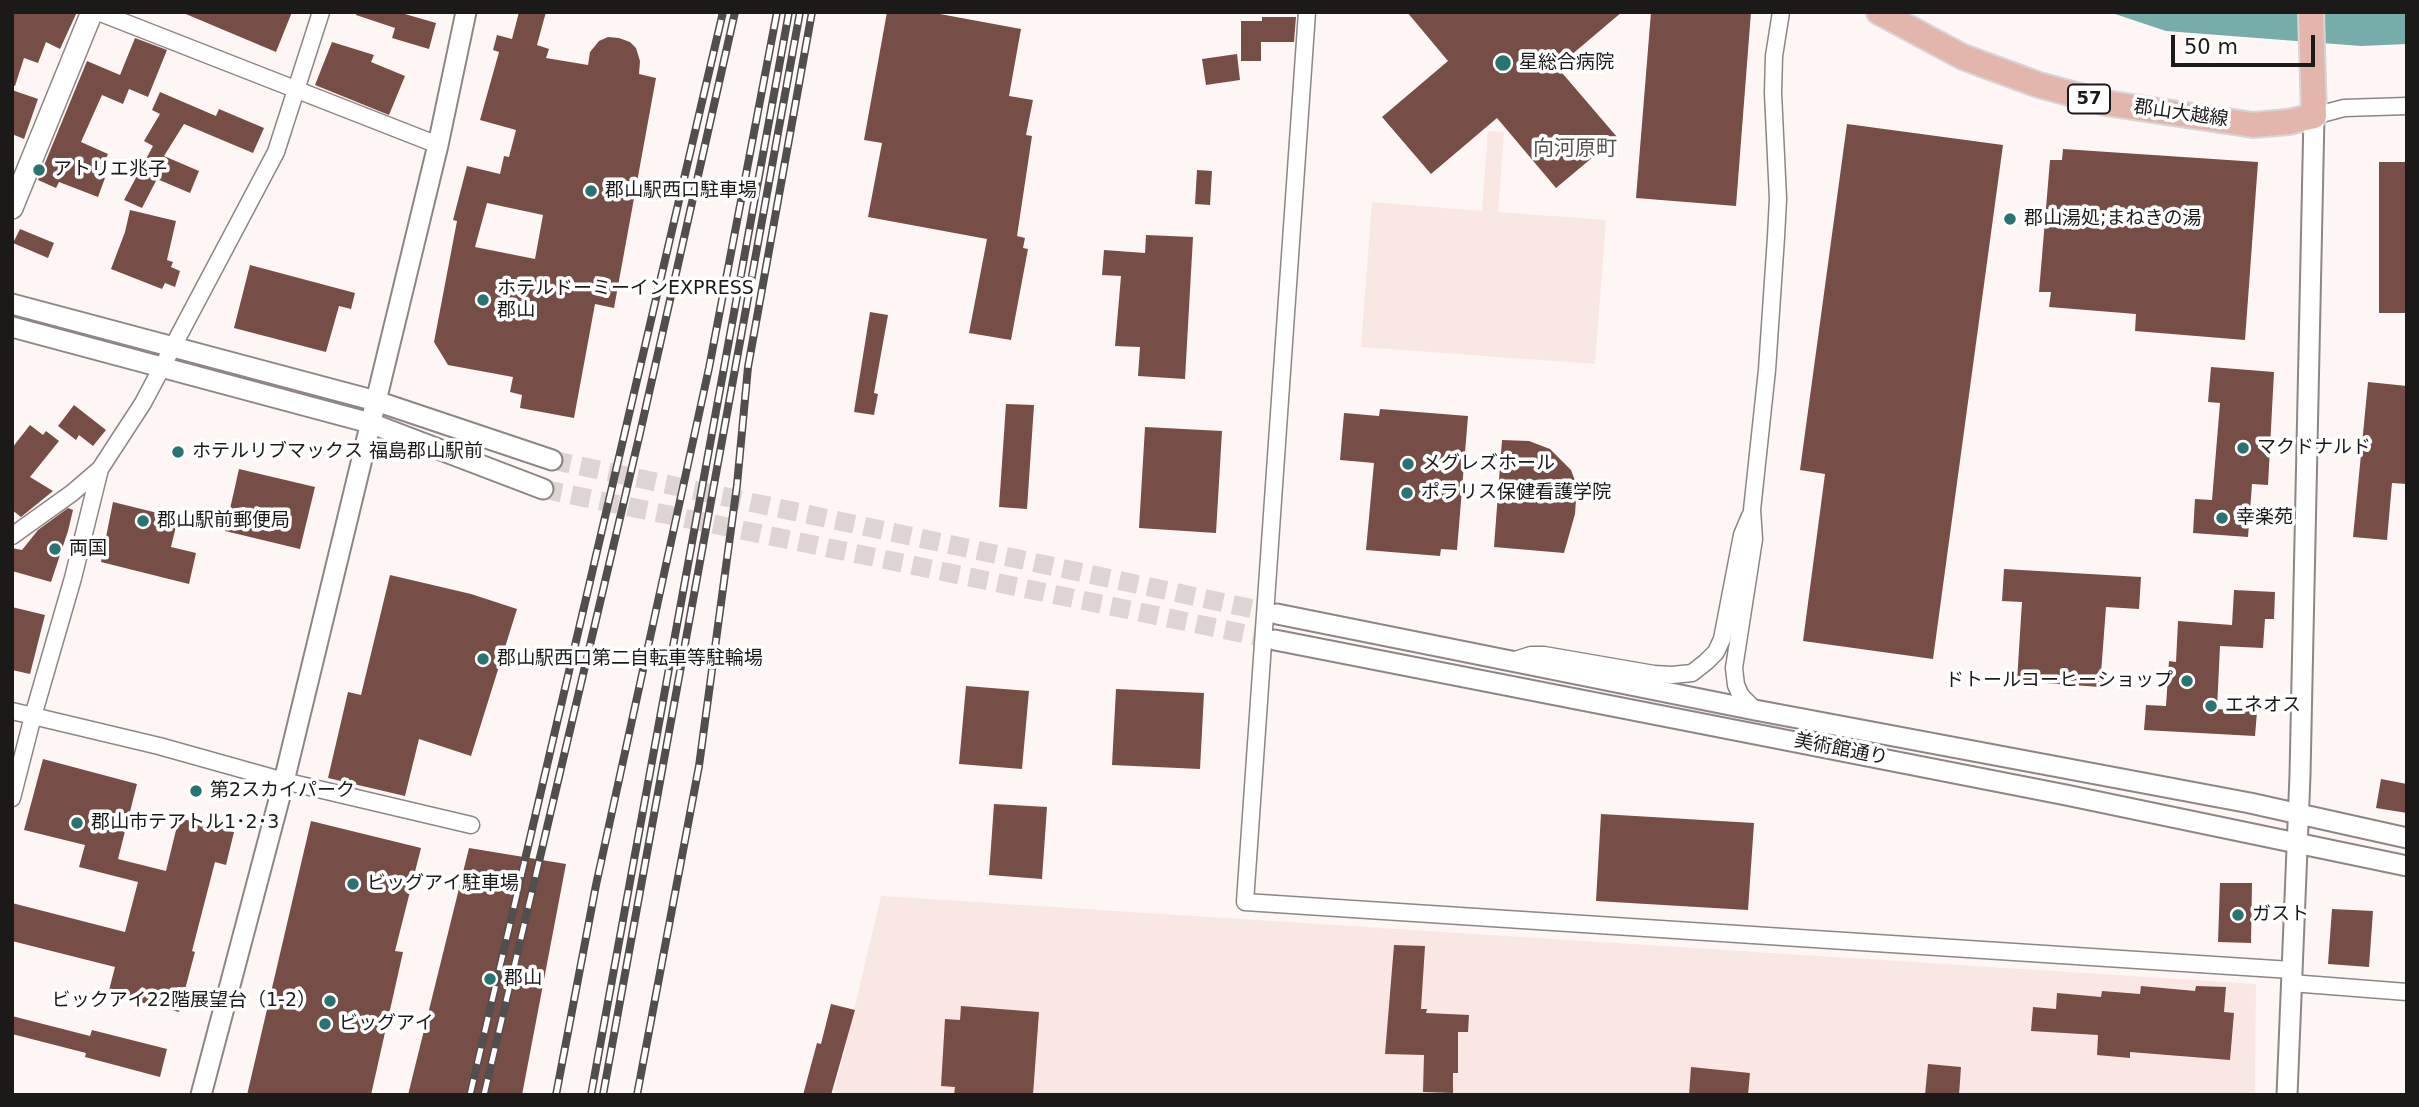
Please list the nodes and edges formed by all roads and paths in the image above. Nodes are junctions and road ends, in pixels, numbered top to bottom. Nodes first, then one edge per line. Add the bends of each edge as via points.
1 (92, 12) edge
2 (98, 12) edge
3 (321, 12) edge
4 (466, 12) edge
5 (1307, 12) edge
6 (1781, 12) edge
7 (1879, 12) edge
8 (2311, 12) edge
9 (296, 91) junction
10 (2407, 106) edge
11 (2314, 108) junction
12 (438, 145) junction
13 (12, 208) edge
14 (12, 304) edge
15 (12, 327) edge
16 (173, 346) junction
17 (162, 367) junction
18 (376, 401) junction
19 (370, 423) junction
20 (552, 460) tunnel mouth
21 (100, 469) junction
22 (543, 489) tunnel mouth
23 (1752, 510) junction
24 (12, 536) edge
25 (1277, 614) tunnel mouth
26 (1275, 640) tunnel mouth
27 (1510, 662) junction
28 (1755, 710) junction
29 (12, 711) edge
30 (33, 716) junction
31 (285, 781) junction
32 (12, 798) edge
33 (2299, 815) junction
34 (471, 825) dead end
35 (2407, 838) edge
36 (2298, 844) junction
37 (2407, 866) edge
38 (2291, 977) junction
39 (2407, 992) edge
40 (201, 1095) edge
41 (2287, 1095) edge

1 - 13 main road
2 - 9 street
3 - 9 street
4 - 12 street
5 - 38 street via 1245,902
6 - 23 street via 1774,57 1776,237
7 - 11 main road, 郡山大越線 / 57 via 1963,57 2106,103 2253,125 2288,122
8 - 11 main road
9 - 12 street
9 - 16 street via 276,152
10 - 11 street
11 - 33 street
12 - 18 street
14 - 16 street
15 - 17 street
16 - 17 street
16 - 18 street
17 - 19 street
17 - 21 street
18 - 19 street
18 - 20 street
19 - 22 street
19 - 31 street
21 - 24 street
21 - 30 street
23 - 27 street via 1742,536 1722,639 1716,652 1692,673 1654,674 1544,655
23 - 28 street via 1754,539 1734,677 1741,696
25 - 27 street, 美術館通り
26 - 36 street, 美術館通り
27 - 28 street, 美術館通り
28 - 33 street, 美術館通り
29 - 30 street
30 - 31 street
30 - 32 street
31 - 34 street
31 - 40 street
33 - 35 street, 美術館通り
33 - 36 street
36 - 37 street, 美術館通り
36 - 38 street
38 - 39 street
38 - 41 street

